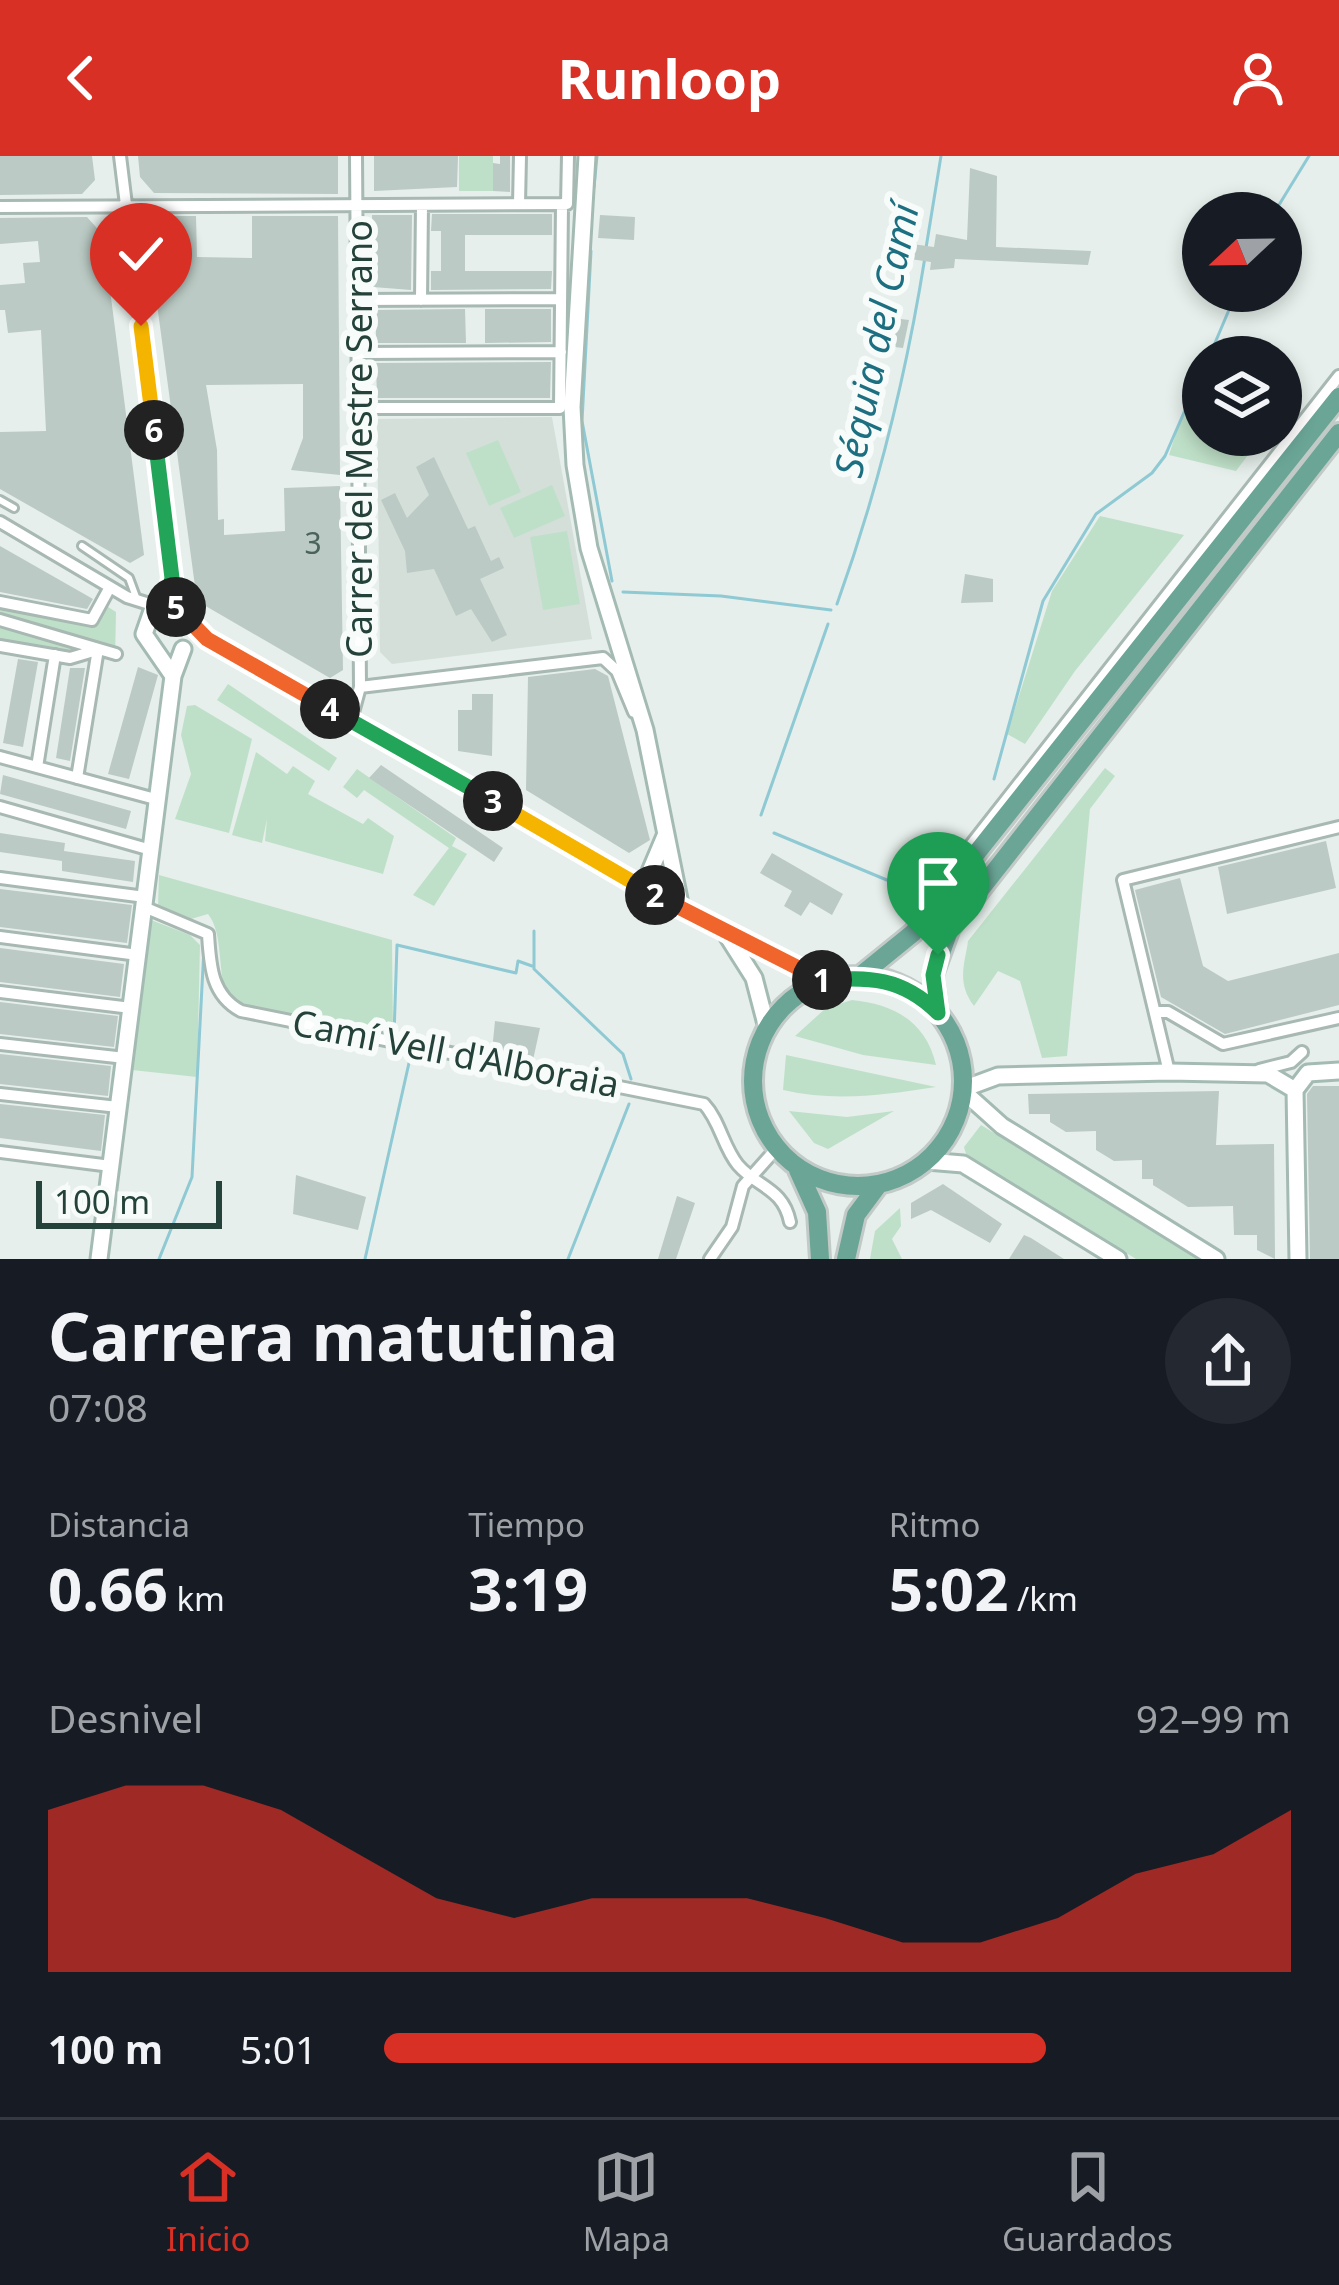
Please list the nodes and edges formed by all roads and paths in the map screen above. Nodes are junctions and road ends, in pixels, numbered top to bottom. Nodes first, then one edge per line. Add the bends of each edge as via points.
1 (120, 156) edge
2 (356, 156) edge
3 (520, 156) edge
4 (568, 156) edge
5 (587, 156) edge
6 (519, 204) junction
7 (565, 204) junction
8 (356, 205) junction
9 (422, 205) junction
10 (126, 207) junction
11 (0, 208) edge
12 (561, 299) junction
13 (357, 300) junction
14 (421, 300) junction
15 (561, 352) junction
16 (357, 353) junction
17 (1339, 376) edge
18 (1339, 397) edge
19 (358, 408) junction
20 (1339, 433) edge
21 (0, 500) edge
22 (14, 508) dead end
23 (0, 522) edge
24 (82, 546) dead end
25 (110, 586) junction
26 (132, 598) junction
27 (0, 602) edge
28 (157, 610) junction
29 (0, 620) edge
30 (191, 621) junction
31 (207, 639) junction
32 (186, 645) junction
33 (0, 646) edge
34 (99, 649) junction
35 (159, 652) junction
36 (116, 654) dead end
37 (56, 655) junction
38 (173, 676) junction
39 (360, 686) junction
40 (351, 720) junction
41 (645, 730) junction
42 (0, 757) edge
43 (37, 767) junction
44 (76, 778) junction
45 (159, 800) junction
46 (0, 807) edge
47 (1337, 828) edge
48 (666, 833) junction
49 (1339, 842) edge
50 (151, 850) junction
51 (0, 878) edge
52 (643, 888) junction
53 (145, 902) junction
54 (680, 908) junction
55 (930, 912) junction
56 (726, 934) junction
57 (0, 937) edge
58 (138, 955) junction
59 (860, 976) junction
60 (824, 981) junction
61 (0, 992) edge
62 (1144, 999) dead end
63 (131, 1008) junction
64 (1156, 1012) junction
65 (938, 1013) junction
66 (1339, 1018) edge
67 (767, 1028) junction
68 (1298, 1028) junction
69 (0, 1044) edge
70 (1302, 1052) junction
71 (124, 1058) junction
72 (1315, 1071) junction
73 (1339, 1071) edge
74 (1169, 1072) junction
75 (1244, 1072) junction
76 (963, 1090) junction
77 (1295, 1090) junction
78 (0, 1094) edge
79 (118, 1107) junction
80 (777, 1148) junction
81 (0, 1152) edge
82 (927, 1161) junction
83 (111, 1166) junction
84 (796, 1166) junction
85 (750, 1175) junction
86 (880, 1184) junction
87 (790, 1222) dead end
88 (99, 1259) edge
89 (710, 1259) edge
90 (820, 1259) edge
91 (846, 1259) edge
92 (1118, 1259) edge
93 (1216, 1259) edge
94 (1298, 1259) edge

1 - 10 street
2 - 8 street, Carrer del Mestre Serrano
3 - 6 street
4 - 7 street
5 - 41 main road via 575,465 589,548
6 - 7 street
6 - 9 street
7 - 12 street
8 - 9 street
8 - 10 street
8 - 13 street, Carrer del Mestre Serrano
9 - 14 street
10 - 11 street
10 - 28 street via 172,578
12 - 14 street
12 - 15 street
13 - 14 street
13 - 16 street, Carrer del Mestre Serrano
15 - 16 street
15 - 19 street via 560,408
16 - 19 street, Carrer del Mestre Serrano
17 - 55 street via 959,860
18 - 55 main road
19 - 39 street, Carrer del Mestre Serrano
20 - 65 main road via 950,928 933,975
21 - 22 lane
23 - 25 street
24 - 26 lane via 129,578
25 - 26 street
25 - 27 street via 92,620
26 - 28 street
28 - 30 main road via 181,609
28 - 35 main road via 147,641
29 - 34 street
30 - 31 main road
30 - 32 main road
31 - 32 main road
31 - 40 main road
32 - 35 main road
32 - 38 main road
33 - 37 street
34 - 36 street
34 - 37 street
34 - 44 street
35 - 38 main road
37 - 43 street
38 - 45 main road
39 - 40 street, Carrer del Mestre Serrano
39 - 41 street via 603,658 617,670
40 - 52 main road
41 - 48 main road
42 - 43 street
43 - 44 street
44 - 45 street
45 - 50 main road
46 - 50 street
47 - 49 street
47 - 64 street via 1123,880
48 - 52 main road
48 - 54 main road
50 - 53 main road
51 - 53 street
52 - 54 main road
53 - 58 main road
53 - 85 street, Camí Vell d'Alboraia via 208,934 221,998 241,1011 704,1104
54 - 56 main road
55 - 59 main road via 893,954
56 - 60 main road
56 - 67 main road via 751,970
57 - 58 street
58 - 63 main road
59 - 60 main road
59 - 65 main road via 895,982
60 - 67 main road via 791,1000
61 - 63 street
62 - 64 lane
63 - 71 main road
64 - 68 street via 1222,1044
64 - 74 street
65 - 76 main road via 956,1044
66 - 68 street
67 - 80 main road via 753,1088
68 - 70 street
69 - 71 street
70 - 72 street
70 - 75 street
71 - 79 main road
72 - 73 main road
72 - 77 main road
74 - 75 main road
74 - 76 main road via 998,1076
75 - 77 main road via 1274,1075
76 - 82 main road via 954,1124
76 - 93 main road via 1002,1126
77 - 94 main road
78 - 79 street
79 - 83 main road
80 - 84 main road
80 - 85 street
81 - 83 street
82 - 86 main road
82 - 92 main road via 975,1170
83 - 88 main road
84 - 86 main road via 844,1185
84 - 90 main road via 817,1212
85 - 87 street via 786,1204
85 - 89 street via 732,1227
86 - 91 main road via 856,1215

